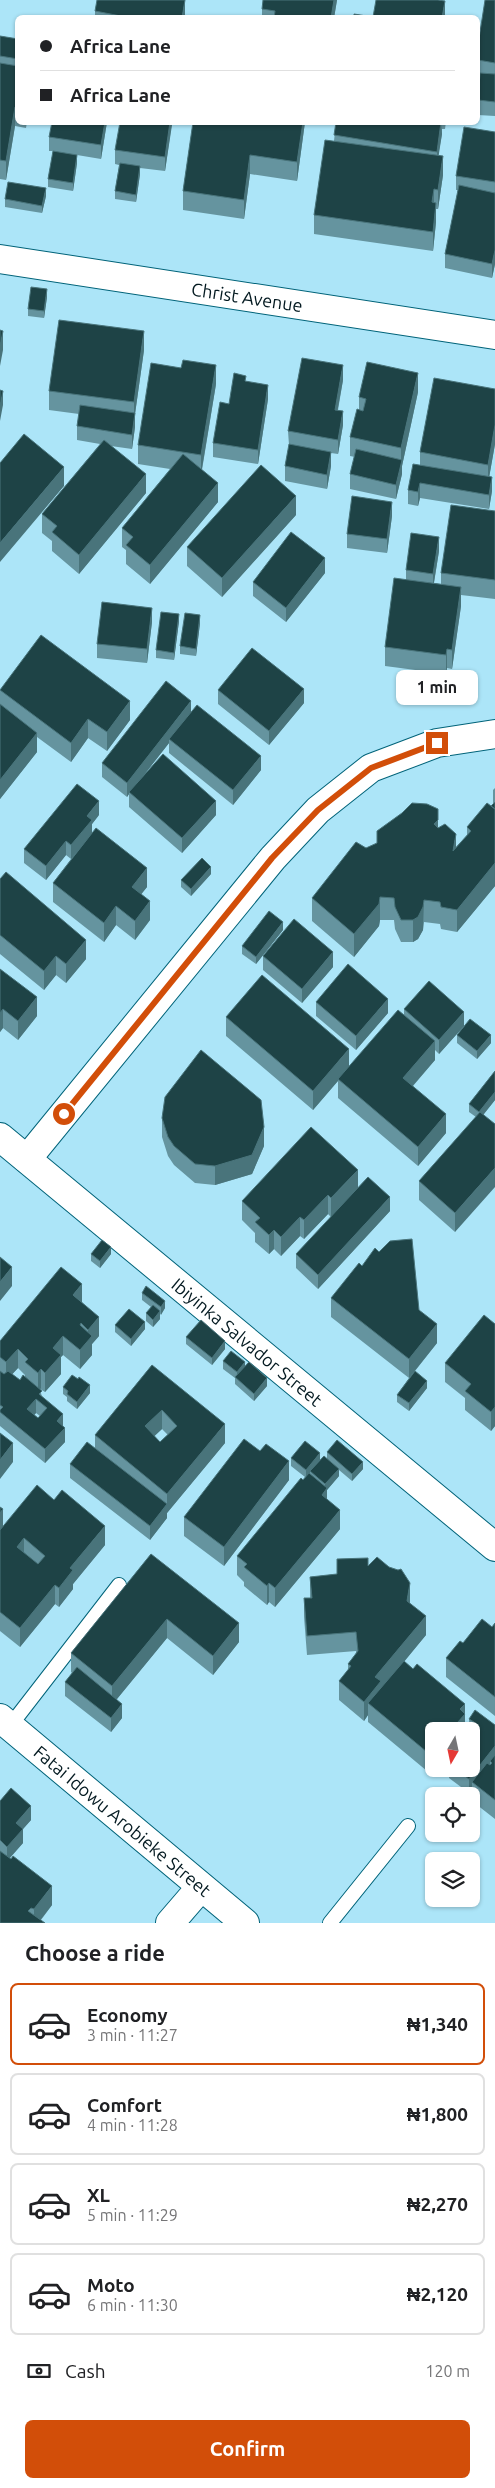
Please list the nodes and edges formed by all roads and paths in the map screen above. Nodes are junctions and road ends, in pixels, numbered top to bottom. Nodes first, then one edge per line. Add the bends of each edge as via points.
1 (0, 259) edge
2 (495, 335) edge
3 (495, 734) edge
4 (0, 1136) edge
5 (28, 1160) junction
6 (495, 1547) edge
7 (119, 1585) dead end
8 (5, 1722) edge
9 (408, 1826) dead end
10 (200, 1887) junction
11 (170, 1923) edge
12 (245, 1923) edge
13 (330, 1923) edge

1 - 2 street, Christ Avenue
3 - 5 street via 437,743 371,768 318,810 272,858
4 - 5 street, Ibiyinka Salvador Street
5 - 6 street, Ibiyinka Salvador Street
7 - 8 lane
8 - 10 street, Fatai Idowu Arobieke Street
9 - 13 lane
10 - 11 street
10 - 12 street, Fatai Idowu Arobieke Street

